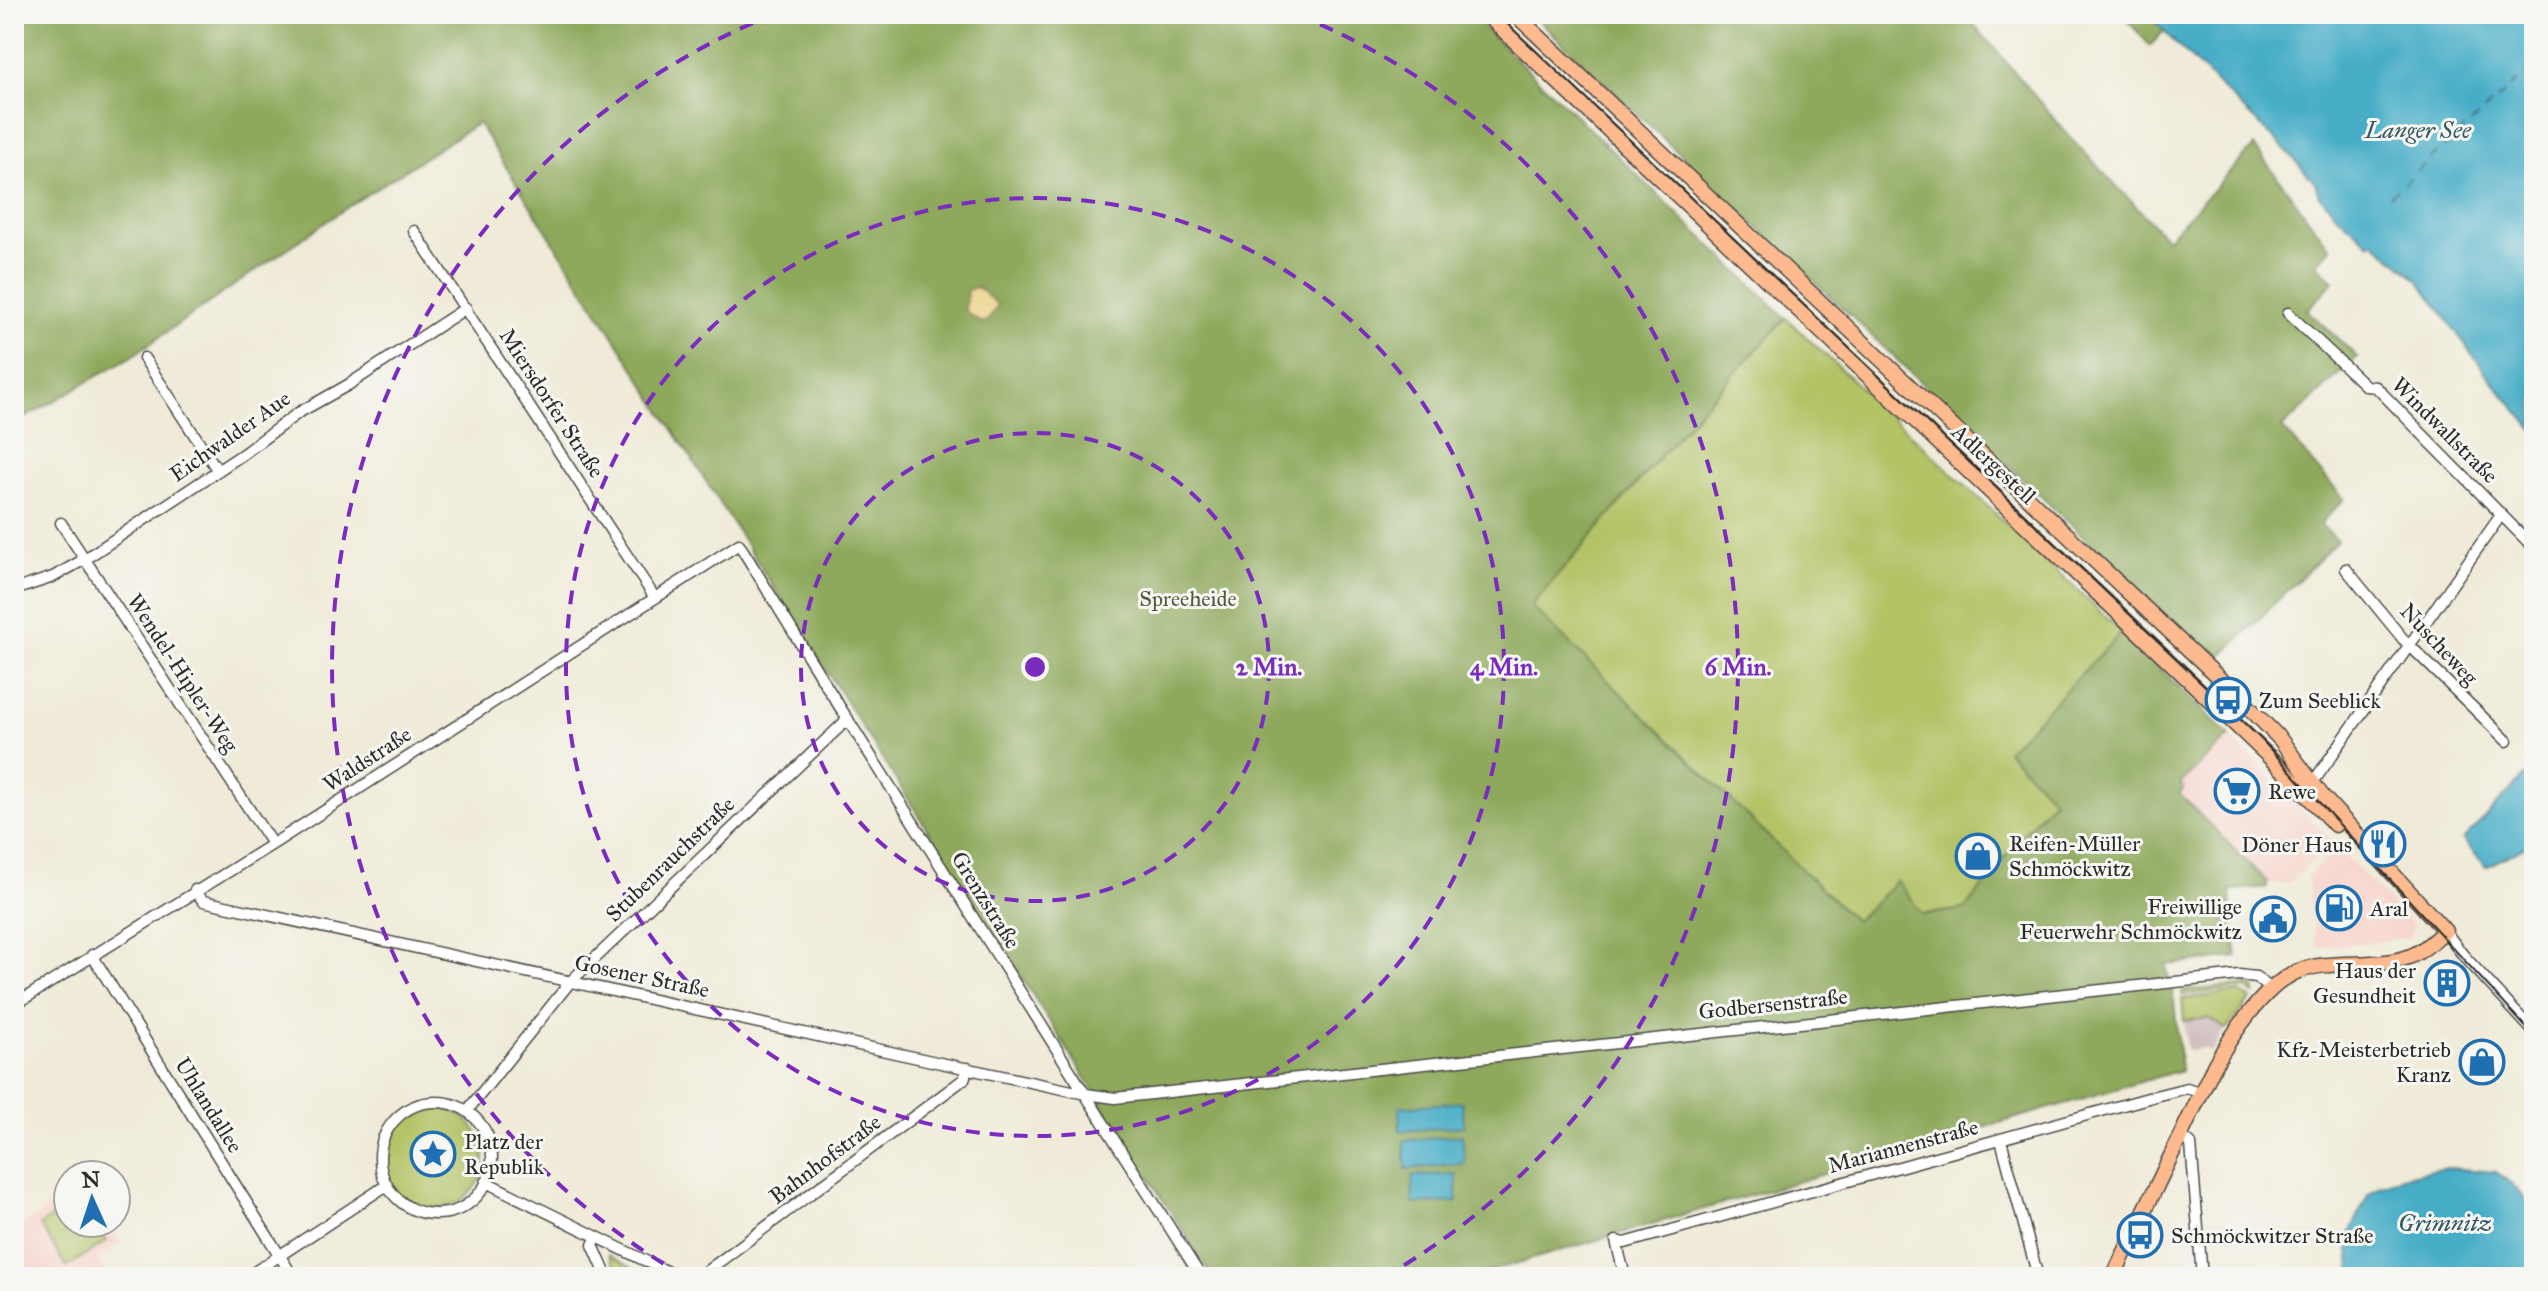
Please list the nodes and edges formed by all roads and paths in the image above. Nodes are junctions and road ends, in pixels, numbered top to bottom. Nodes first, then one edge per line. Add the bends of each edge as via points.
1 (1486, 14) edge
2 (1515, 14) edge
3 (414, 231) dead end
4 (466, 308) junction
5 (2288, 313) dead end
6 (144, 358) dead end
7 (218, 471) junction
8 (2501, 515) junction
9 (61, 523) dead end
10 (739, 544) joint
11 (2534, 548) edge
12 (85, 559) junction
13 (2346, 569) dead end
14 (14, 590) edge
15 (655, 598) junction
16 (2410, 645) junction
17 (848, 719) junction
18 (2507, 741) dead end
19 (2309, 789) junction
20 (272, 844) junction
21 (195, 890) junction
22 (2442, 933) junction
23 (92, 955) junction
24 (571, 981) junction
25 (2271, 989) junction
26 (14, 1005) edge
27 (2534, 1032) edge
28 (968, 1068) junction
29 (2201, 1093) junction
30 (1086, 1094) junction
31 (467, 1111) junction
32 (2181, 1136) junction
33 (2001, 1140) junction
34 (486, 1182) junction
35 (387, 1185) junction
36 (596, 1238) junction
37 (280, 1256) junction
38 (247, 1277) edge
39 (293, 1277) edge
40 (607, 1277) edge
41 (678, 1277) edge
42 (699, 1277) edge
43 (1201, 1277) edge
44 (1625, 1277) edge
45 (2038, 1277) edge
46 (2113, 1277) edge
47 (2202, 1277) edge

1 - 19 main road, Adlergestell
2 - 19 main road, Adlergestell via 2236,694 2287,747
3 - 4 street, Miersdorfer Straße
4 - 7 street, Eichwalder Aue via 298,413
4 - 15 street, Miersdorfer Straße
5 - 8 street, Windwallstraße via 2366,386 2376,387
6 - 7 street
7 - 12 street, Eichwalder Aue
8 - 11 street, Windwallstraße
8 - 16 street
9 - 12 street, Wendel-Hipler-Weg
10 - 15 street, Waldstraße
10 - 17 street, Grenzstraße
12 - 14 street, Eichwalder Aue
12 - 20 street, Wendel-Hipler-Weg
13 - 16 street, Nuscheweg
15 - 20 street, Waldstraße
16 - 18 street, Nuscheweg
16 - 19 street
17 - 24 street, Stubenrauchstraße
17 - 30 street, Grenzstraße
19 - 22 main road, Adlergestell
20 - 21 street, Waldstraße
21 - 23 street, Waldstraße
21 - 24 street, Gosener Straße via 203,901
22 - 25 main road via 2413,956 2301,970
22 - 27 street, Adlergestell
23 - 26 street, Waldstraße
23 - 37 street, Uhlandallee
24 - 28 street, Gosener Straße
24 - 31 street, Stubenrauchstraße
25 - 29 main road via 2232,1038
25 - 30 street, Godbersenstraße via 2256,977 2239,975 1115,1098
28 - 30 street, Gosener Straße
28 - 42 street, Bahnhofstraße via 964,1079
29 - 32 main road
29 - 33 street, Mariannenstraße via 2187,1088
30 - 43 street, Grenzstraße
31 - 34 street via 490,1147
31 - 35 street via 428,1102 395,1120 380,1150
32 - 46 main road
32 - 47 street via 2191,1144
33 - 44 street, Mariannenstraße via 1625,1243 1616,1241
33 - 45 street
34 - 35 street via 468,1203 435,1213 405,1204
34 - 36 street
35 - 37 street
36 - 40 street via 593,1245
36 - 41 street
37 - 38 street
37 - 39 street, Uhlandallee

